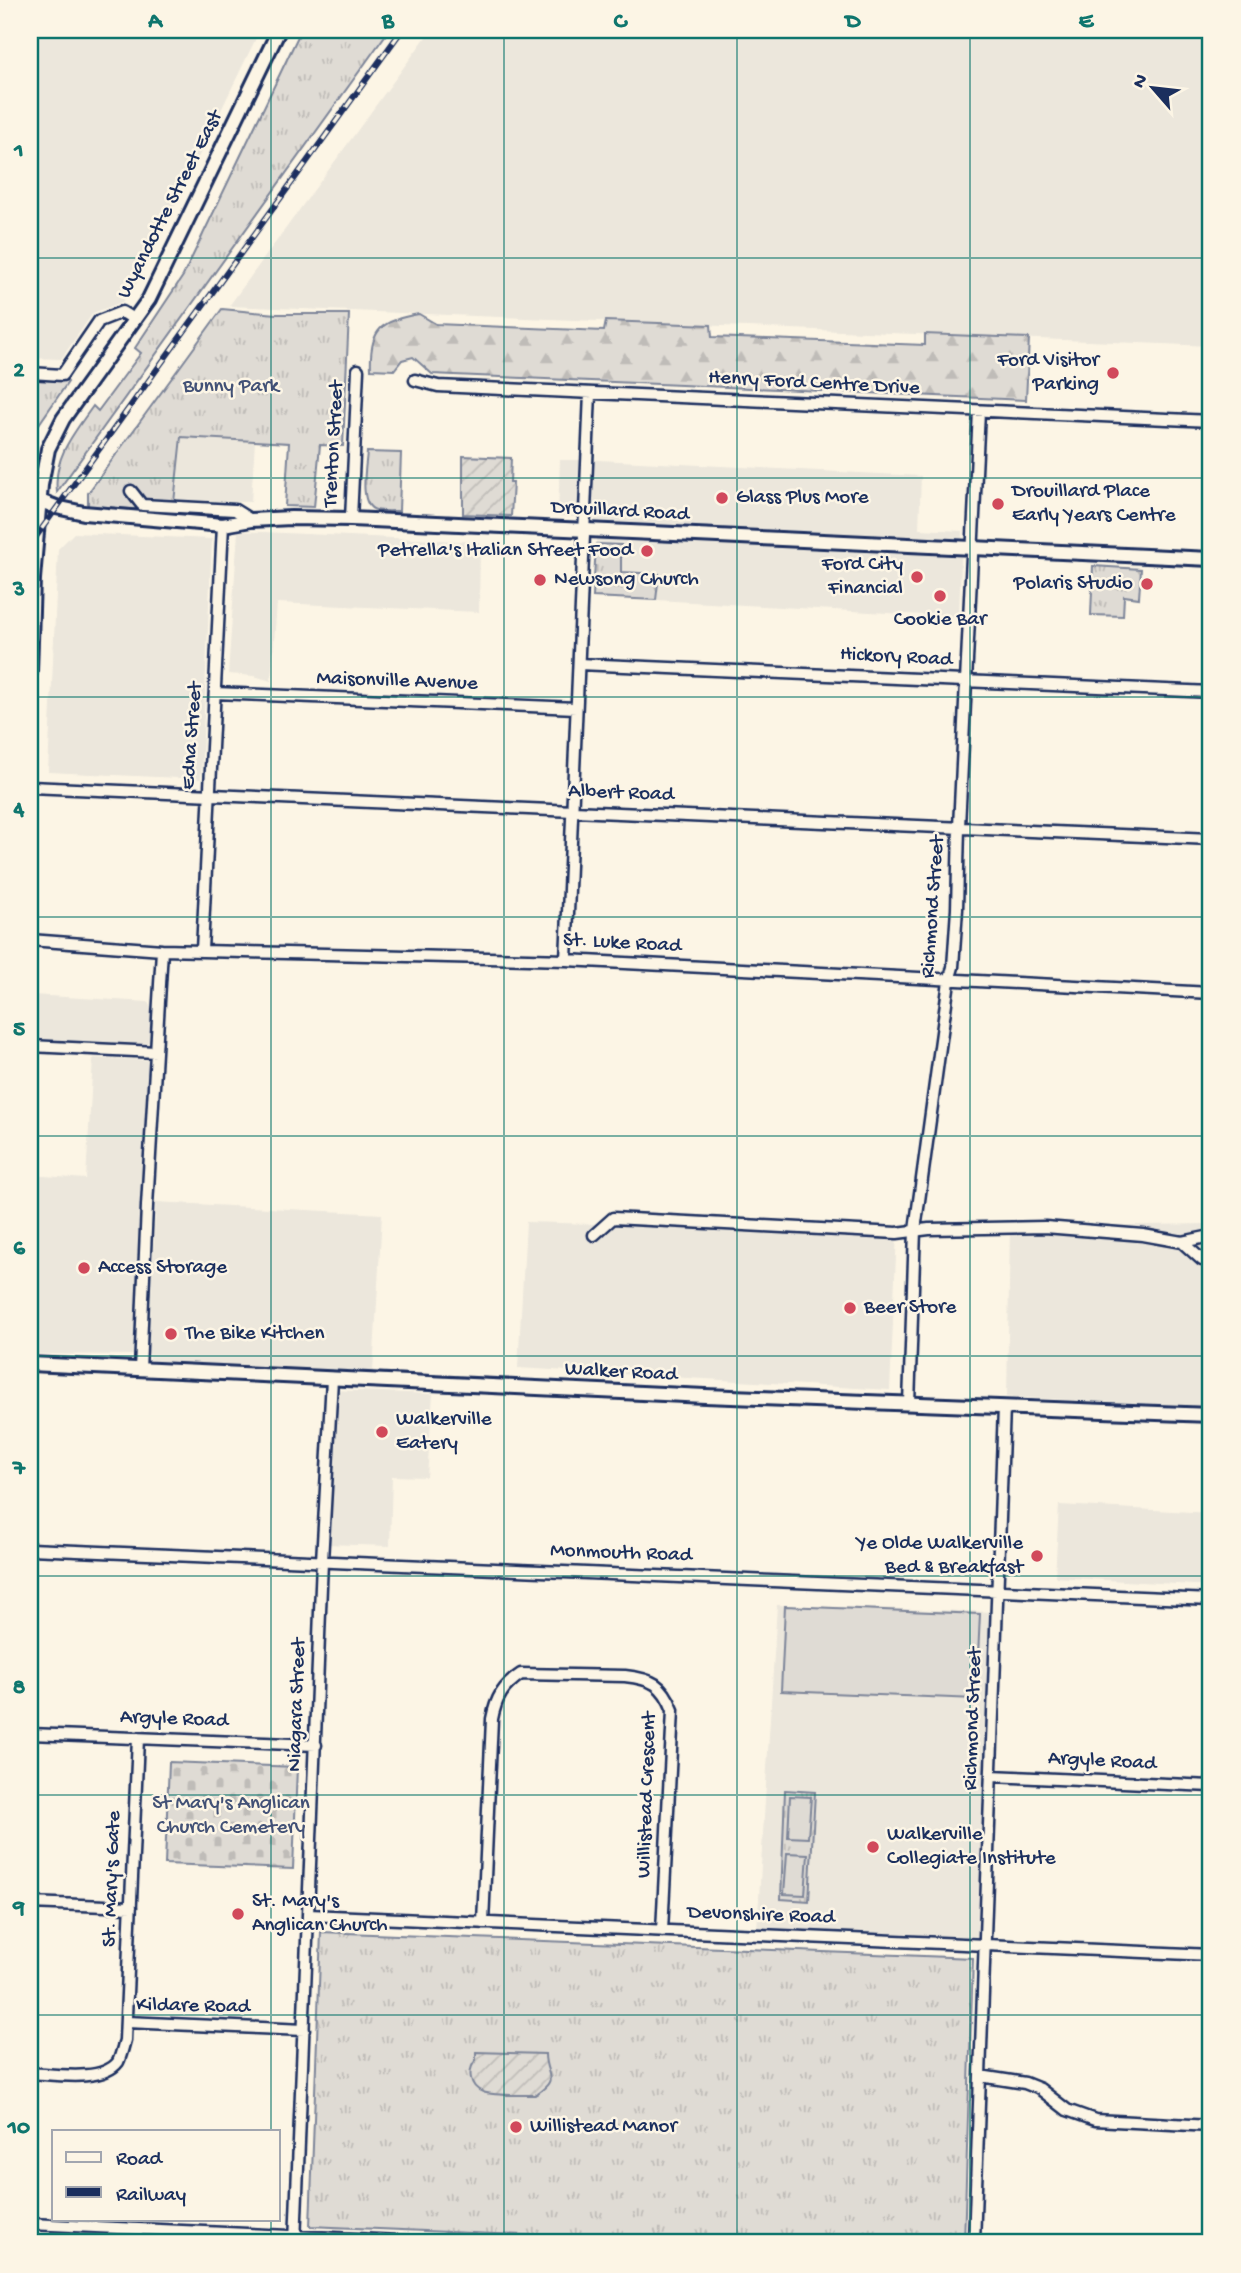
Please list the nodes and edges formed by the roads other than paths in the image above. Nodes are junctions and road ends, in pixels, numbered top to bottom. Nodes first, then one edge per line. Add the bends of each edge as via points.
1 (279, 30) edge
2 (135, 320) junction
3 (358, 370) dead end
4 (30, 373) edge
5 (415, 380) dead end
6 (590, 393) junction
7 (979, 411) junction
8 (1211, 421) edge
9 (131, 491) dead end
10 (35, 499) edge
11 (351, 519) junction
12 (251, 520) junction
13 (223, 525) junction
14 (583, 530) junction
15 (973, 548) junction
16 (1211, 559) edge
17 (579, 664) junction
18 (30, 672) edge
19 (967, 681) junction
20 (1211, 692) edge
21 (215, 693) junction
22 (576, 708) junction
23 (30, 788) edge
24 (208, 794) junction
25 (572, 811) junction
26 (959, 827) junction
27 (1211, 839) edge
28 (30, 940) edge
29 (162, 950) junction
30 (202, 950) junction
31 (566, 960) junction
32 (949, 981) junction
33 (1211, 993) edge
34 (30, 1046) edge
35 (156, 1052) junction
36 (915, 1230) junction
37 (594, 1235) dead end
38 (1211, 1236) edge
39 (1182, 1242) junction
40 (1211, 1260) edge
41 (30, 1364) edge
42 (140, 1370) junction
43 (332, 1379) junction
44 (909, 1404) junction
45 (1004, 1407) junction
46 (1211, 1415) edge
47 (30, 1549) edge
48 (322, 1561) junction
49 (998, 1590) junction
50 (1211, 1600) edge
51 (30, 1734) edge
52 (138, 1738) junction
53 (316, 1745) junction
54 (991, 1776) junction
55 (1211, 1786) edge
56 (30, 1903) edge
57 (131, 1907) junction
58 (309, 1915) junction
59 (483, 1923) junction
60 (662, 1931) junction
61 (985, 1945) junction
62 (1211, 1955) edge
63 (127, 2022) junction
64 (304, 2030) junction
65 (30, 2073) edge
66 (980, 2076) junction
67 (1211, 2126) edge
68 (30, 2224) edge
69 (295, 2240) edge
70 (444, 2243) edge
71 (974, 2243) edge

1 - 2 main road, Wyandotte Street East
2 - 4 street via 122,312 99,321 62,374
2 - 10 main road, Wyandotte Street East via 58,429
3 - 11 street, Trenton Street
5 - 6 street, Henry Ford Centre Drive via 438,386
6 - 7 street, Henry Ford Centre Drive
6 - 14 street
7 - 8 street, Henry Ford Centre Drive
7 - 15 street, Richmond Street
9 - 12 street via 142,505 235,510
10 - 13 main road, Drouillard Road via 84,513
10 - 18 main road, Wyandotte Street East
11 - 12 main road, Drouillard Road
11 - 14 main road, Drouillard Road
12 - 13 main road, Drouillard Road
13 - 21 street, Edna Street
14 - 15 main road, Drouillard Road
14 - 17 street
15 - 16 main road, Drouillard Road
15 - 19 street, Richmond Street
17 - 19 street, Hickory Road
17 - 22 street
19 - 20 street, Hickory Road
19 - 26 street, Richmond Street
21 - 22 street, Maisonville Avenue
21 - 24 street, Edna Street
22 - 25 street
23 - 24 street, Albert Road
24 - 25 street, Albert Road
24 - 30 street, Edna Street
25 - 26 street, Albert Road
25 - 31 street
26 - 27 street, Albert Road
26 - 32 street, Richmond Street via 957,921
28 - 29 street, St. Luke Road
29 - 30 street, St. Luke Road
29 - 35 street
30 - 31 street, St. Luke Road
31 - 32 street, St. Luke Road
32 - 33 street, St. Luke Road
32 - 36 street, Richmond Street
34 - 35 street
35 - 42 street
36 - 37 street via 897,1233 613,1218
36 - 39 street via 1045,1227
36 - 44 street, Richmond Street
38 - 39 street
39 - 40 street via 1202,1260
41 - 42 main road, Walker Road
42 - 43 main road, Walker Road
43 - 44 main road, Walker Road
43 - 48 street, Niagara Street
44 - 45 main road, Walker Road
45 - 46 main road, Walker Road
45 - 49 street, Richmond Street
47 - 48 street, Monmouth Road
48 - 49 street, Monmouth Road
48 - 53 street, Niagara Street
49 - 50 street, Monmouth Road
49 - 54 street, Richmond Street
51 - 52 street, Argyle Road
52 - 53 street, Argyle Road
52 - 57 street, St. Mary's Gate
53 - 58 street, Niagara Street
54 - 55 street, Argyle Road
54 - 61 street, Richmond Street
56 - 57 street
57 - 63 street, St. Mary's Gate
58 - 59 street, Devonshire Road
58 - 64 street, Niagara Street
59 - 60 street, Devonshire Road
59 - 60 street, Willistead Crescent via 492,1719 500,1692 522,1674 625,1676 657,1684 673,1710
60 - 61 street, Devonshire Road
61 - 62 street, Devonshire Road
61 - 66 street, Richmond Street
63 - 64 street, Kildare Road
63 - 65 street, Kildare Road via 118,2061 109,2069 95,2076
64 - 69 street, Niagara Street
66 - 67 street via 1025,2083 1067,2110 1095,2120
66 - 71 street, Richmond Street
68 - 69 street
69 - 70 street

